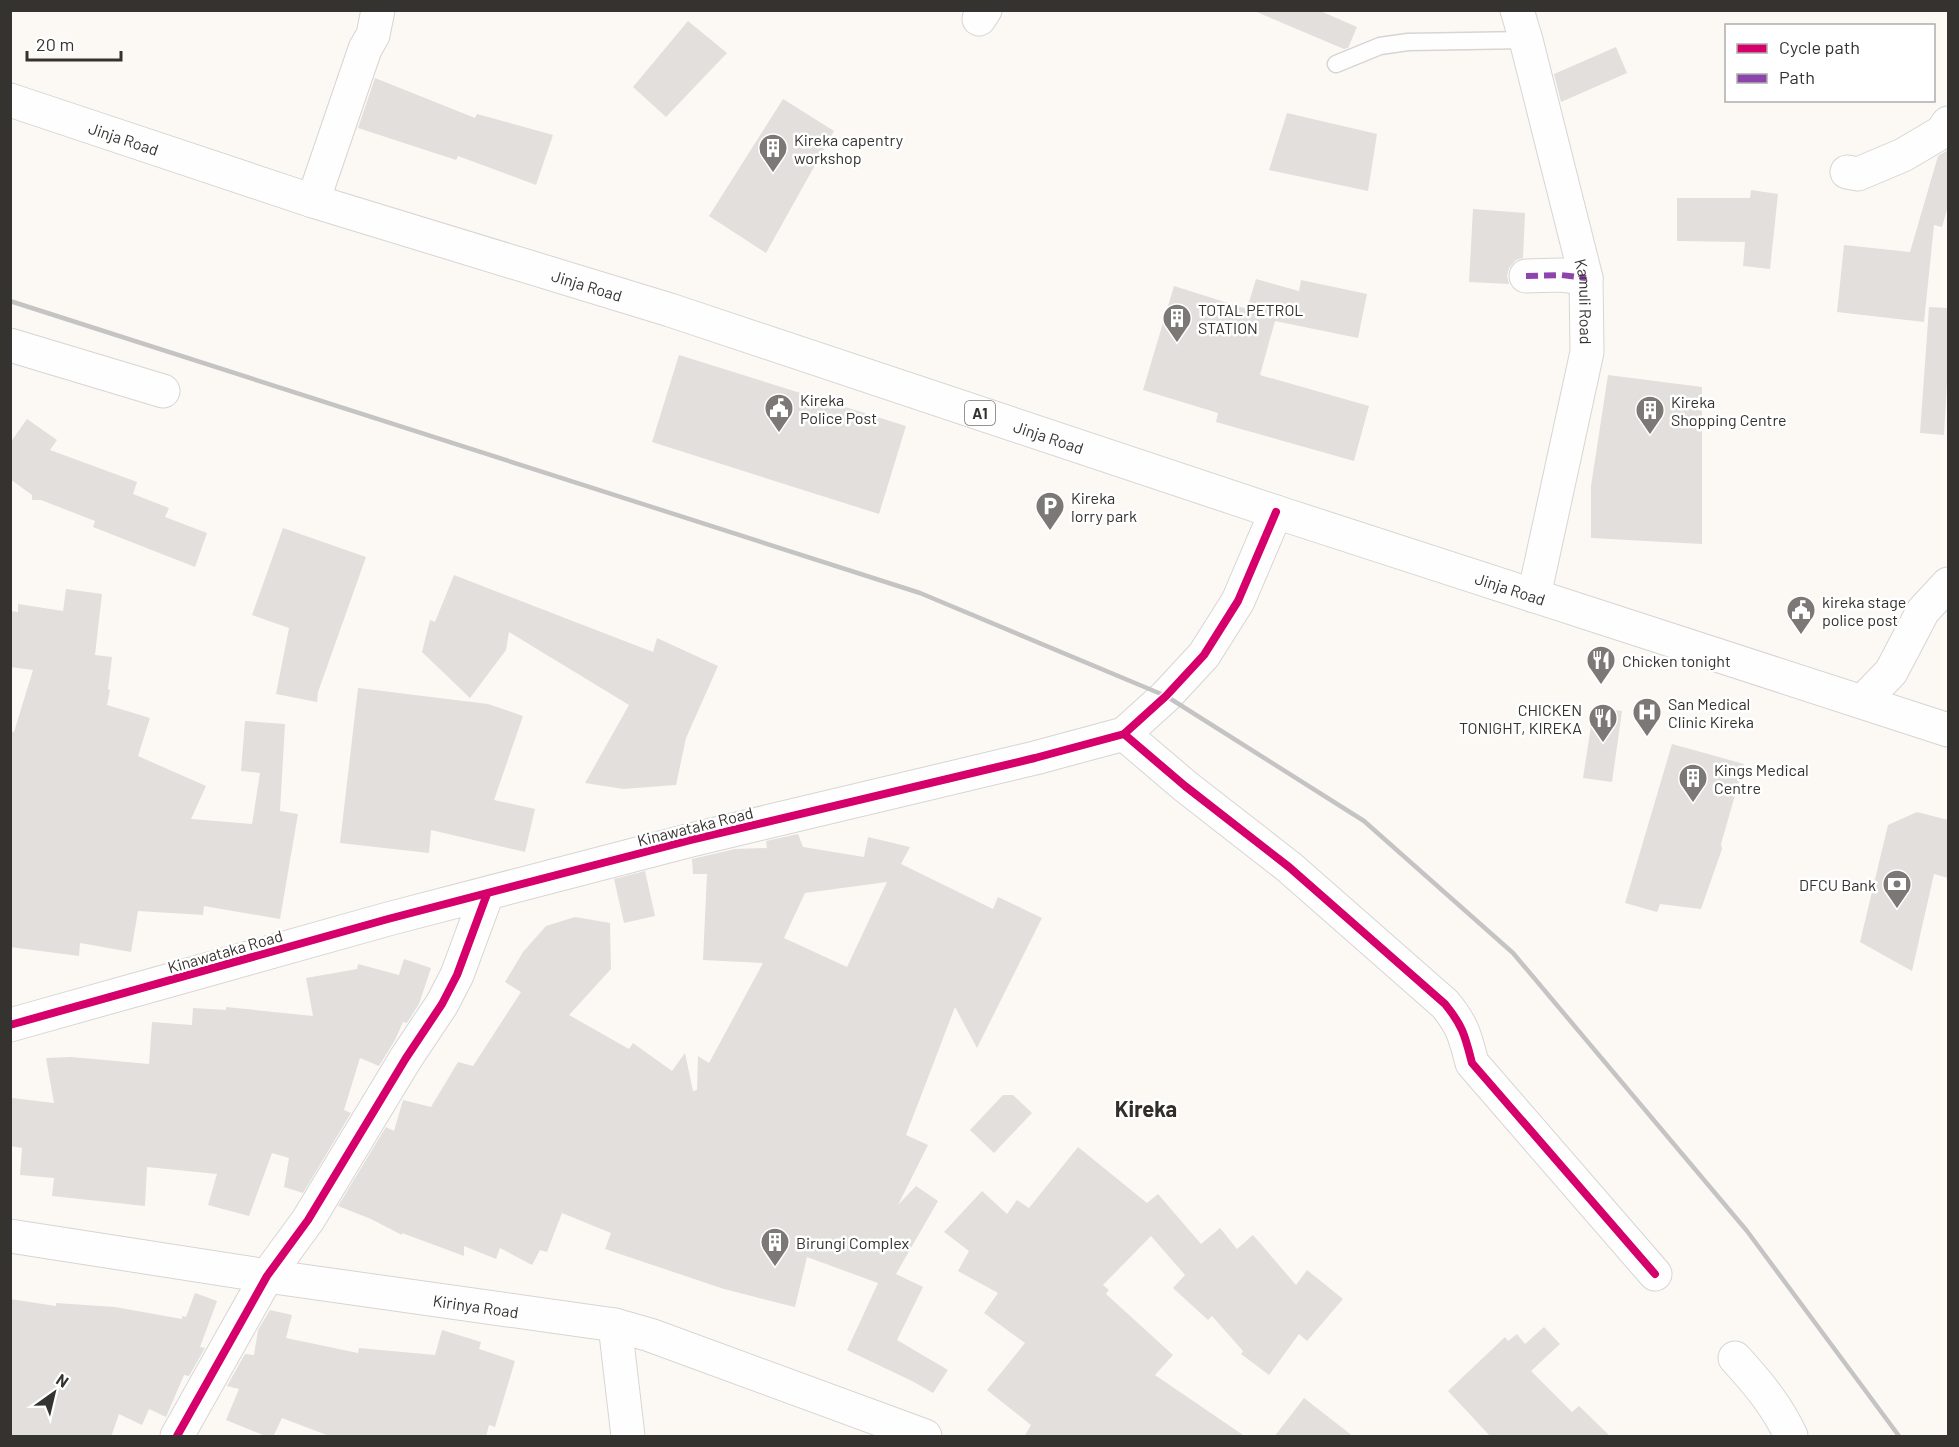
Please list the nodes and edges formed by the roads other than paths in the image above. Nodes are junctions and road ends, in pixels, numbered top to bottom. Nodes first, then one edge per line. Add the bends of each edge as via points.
1 (378, 10) edge
2 (1521, 25) edge
3 (1336, 64) dead end
4 (10, 100) edge
5 (1948, 123) edge
6 (1847, 172) dead end
7 (313, 201) junction
8 (1526, 276) dead end
9 (1587, 278) junction
10 (10, 345) edge
11 (163, 391) dead end
12 (1276, 512) junction
13 (1948, 584) edge
14 (1534, 596) junction
15 (1862, 702) junction
16 (1948, 730) edge
17 (1124, 734) junction
18 (487, 894) junction
19 (10, 1025) edge
20 (10, 1236) edge
21 (1655, 1274) dead end
22 (267, 1276) junction
23 (615, 1325) junction
24 (1735, 1358) dead end
25 (177, 1437) edge
26 (628, 1437) edge
27 (925, 1437) edge
28 (1791, 1437) edge

1 - 7 main road via 373,35
2 - 3 lane via 1380,46
2 - 9 main road, Kamuli Road
4 - 7 main road, Jinja Road / A1
5 - 6 main road via 1942,132 1903,155 1858,174
7 - 12 main road, Jinja Road / A1 via 670,309
8 - 9 main road
9 - 14 main road, Kamuli Road via 1587,352
10 - 11 main road
12 - 14 main road, Jinja Road / A1
12 - 17 main road, Kinawataka Road via 1238,601 1204,655
13 - 15 main road via 1923,611 1891,672
14 - 15 main road, Jinja Road / A1
15 - 16 main road, Jinja Road / A1
17 - 18 main road, Kinawataka Road
17 - 21 main road via 1289,867 1445,1004 1458,1019 1472,1063
18 - 19 main road, Kinawataka Road
18 - 22 main road via 442,1004 308,1220
20 - 22 main road, Kirinya Road
22 - 23 main road, Kirinya Road
22 - 25 main road
23 - 26 main road
23 - 27 main road, Kirinya Road
24 - 28 main road via 1763,1389

